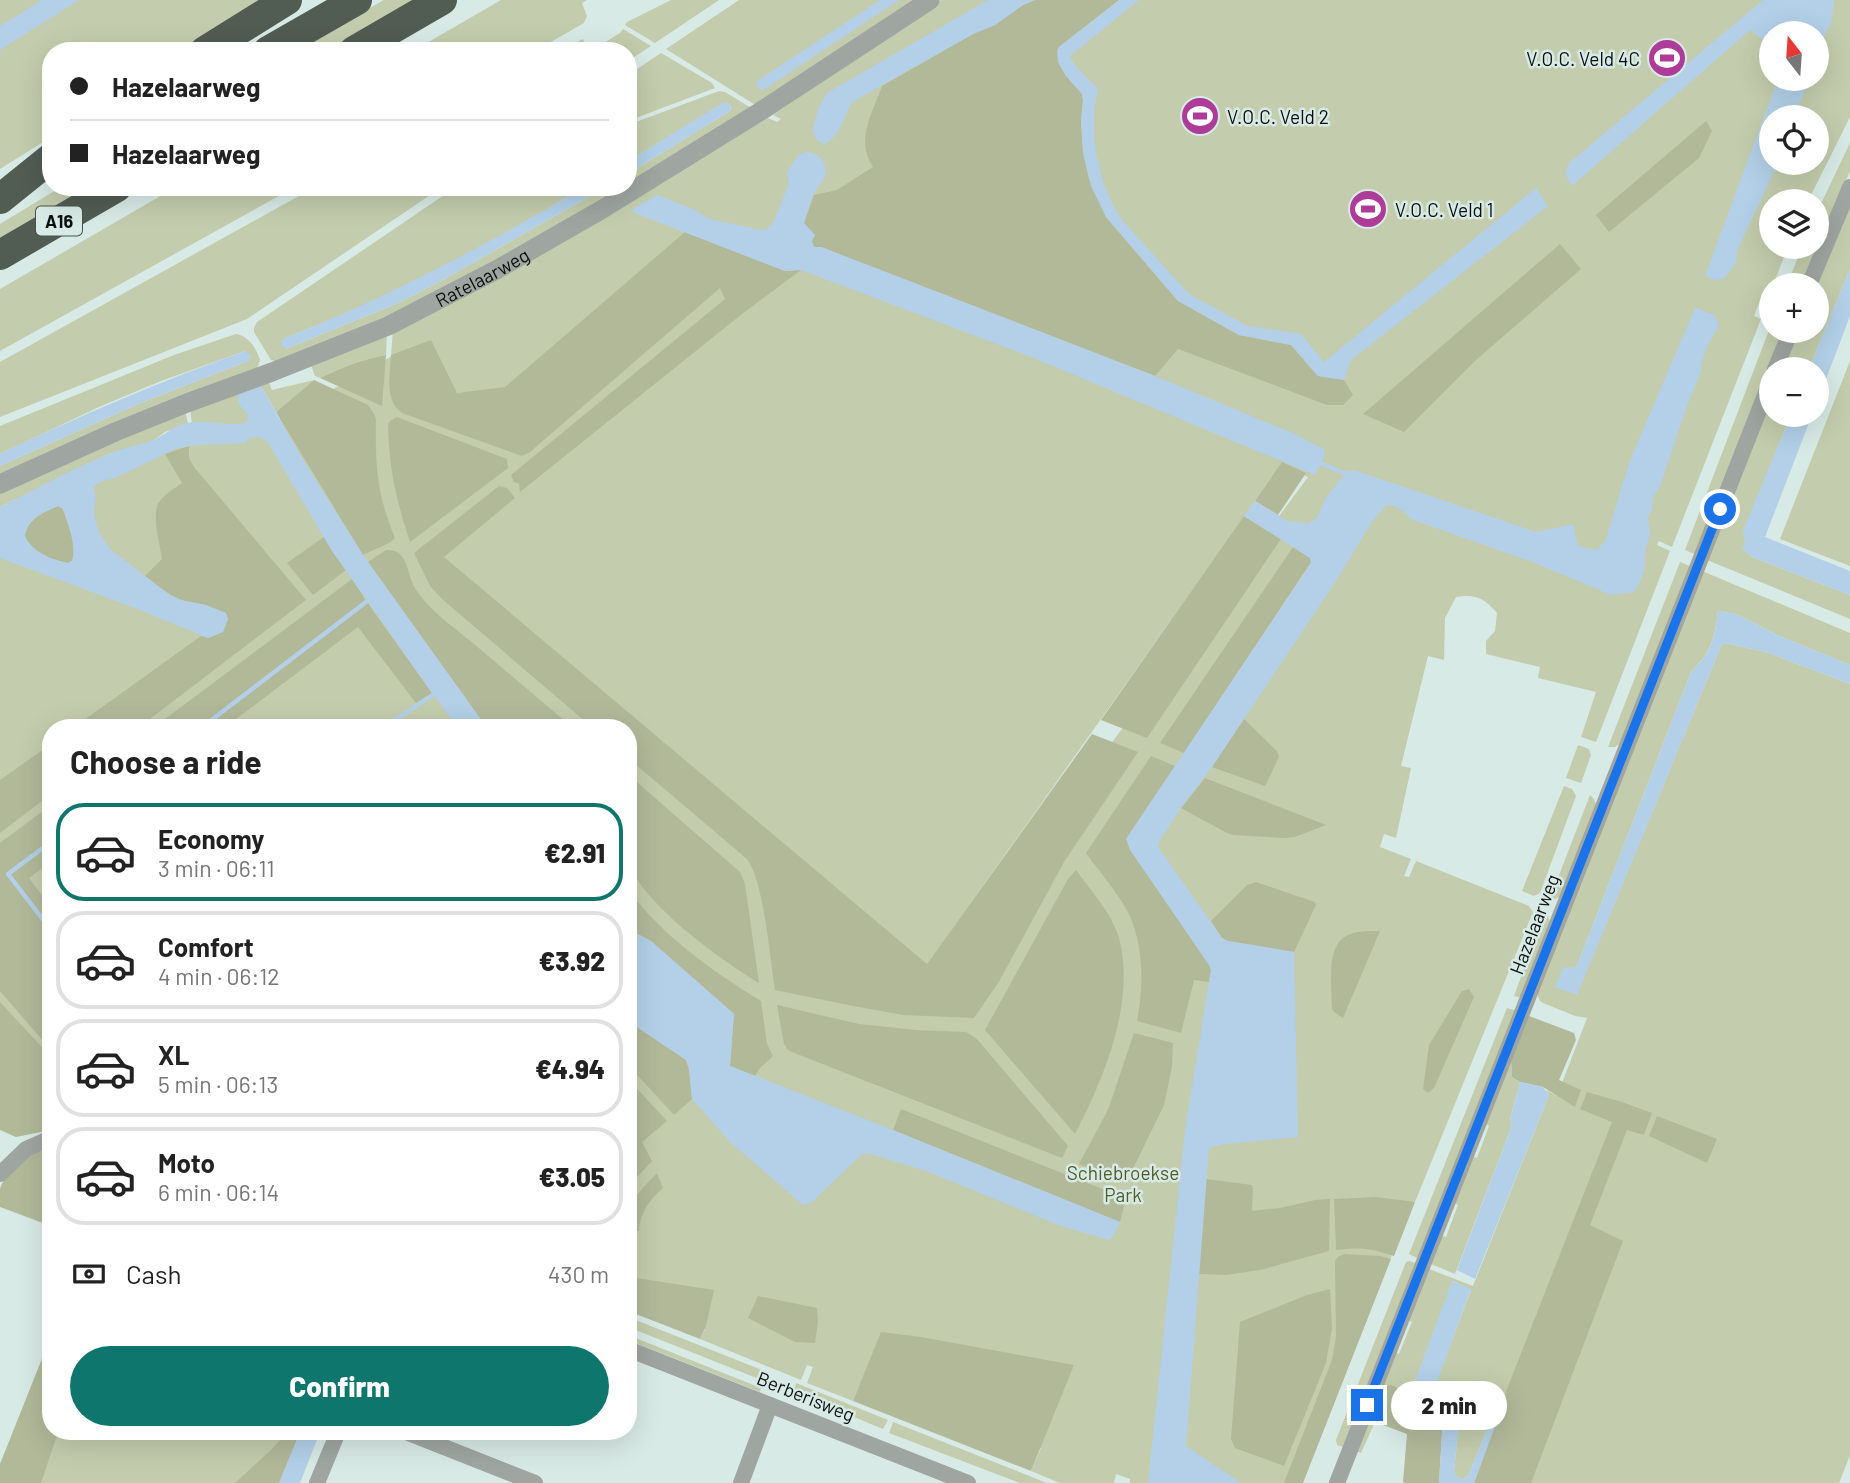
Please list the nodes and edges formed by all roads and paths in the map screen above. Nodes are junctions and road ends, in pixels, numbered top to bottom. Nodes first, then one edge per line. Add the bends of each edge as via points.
1 (287, 0) edge
2 (357, 0) edge
3 (442, 0) edge
4 (930, 0) edge
5 (219, 42) edge
6 (284, 42) edge
7 (370, 42) edge
8 (42, 165) edge
9 (42, 181) edge
10 (1850, 187) edge
11 (637, 188) edge
12 (102, 196) edge
13 (624, 196) edge
14 (0, 200) edge
15 (0, 207) edge
16 (0, 255) edge
17 (1814, 273) edge
18 (1759, 410) edge
19 (0, 484) edge
20 (42, 1142) edge
21 (0, 1174) edge
22 (637, 1353) edge
23 (771, 1405) junction
24 (335, 1440) edge
25 (426, 1440) edge
26 (317, 1483) edge
27 (535, 1483) edge
28 (741, 1483) edge
29 (968, 1483) edge
30 (1337, 1483) edge

1 - 5 highway
2 - 6 highway
3 - 7 highway
4 - 11 street, Ratelaarweg
8 - 14 highway, A16
9 - 15 highway, A16
10 - 17 street
12 - 16 highway, A16
13 - 19 street, Ratelaarweg via 388,326 127,427
18 - 30 street, Hazelaarweg
20 - 21 street via 26,1149
22 - 23 street, Berberisweg
23 - 28 street
23 - 29 street, Berberisweg
24 - 26 street
25 - 27 street

